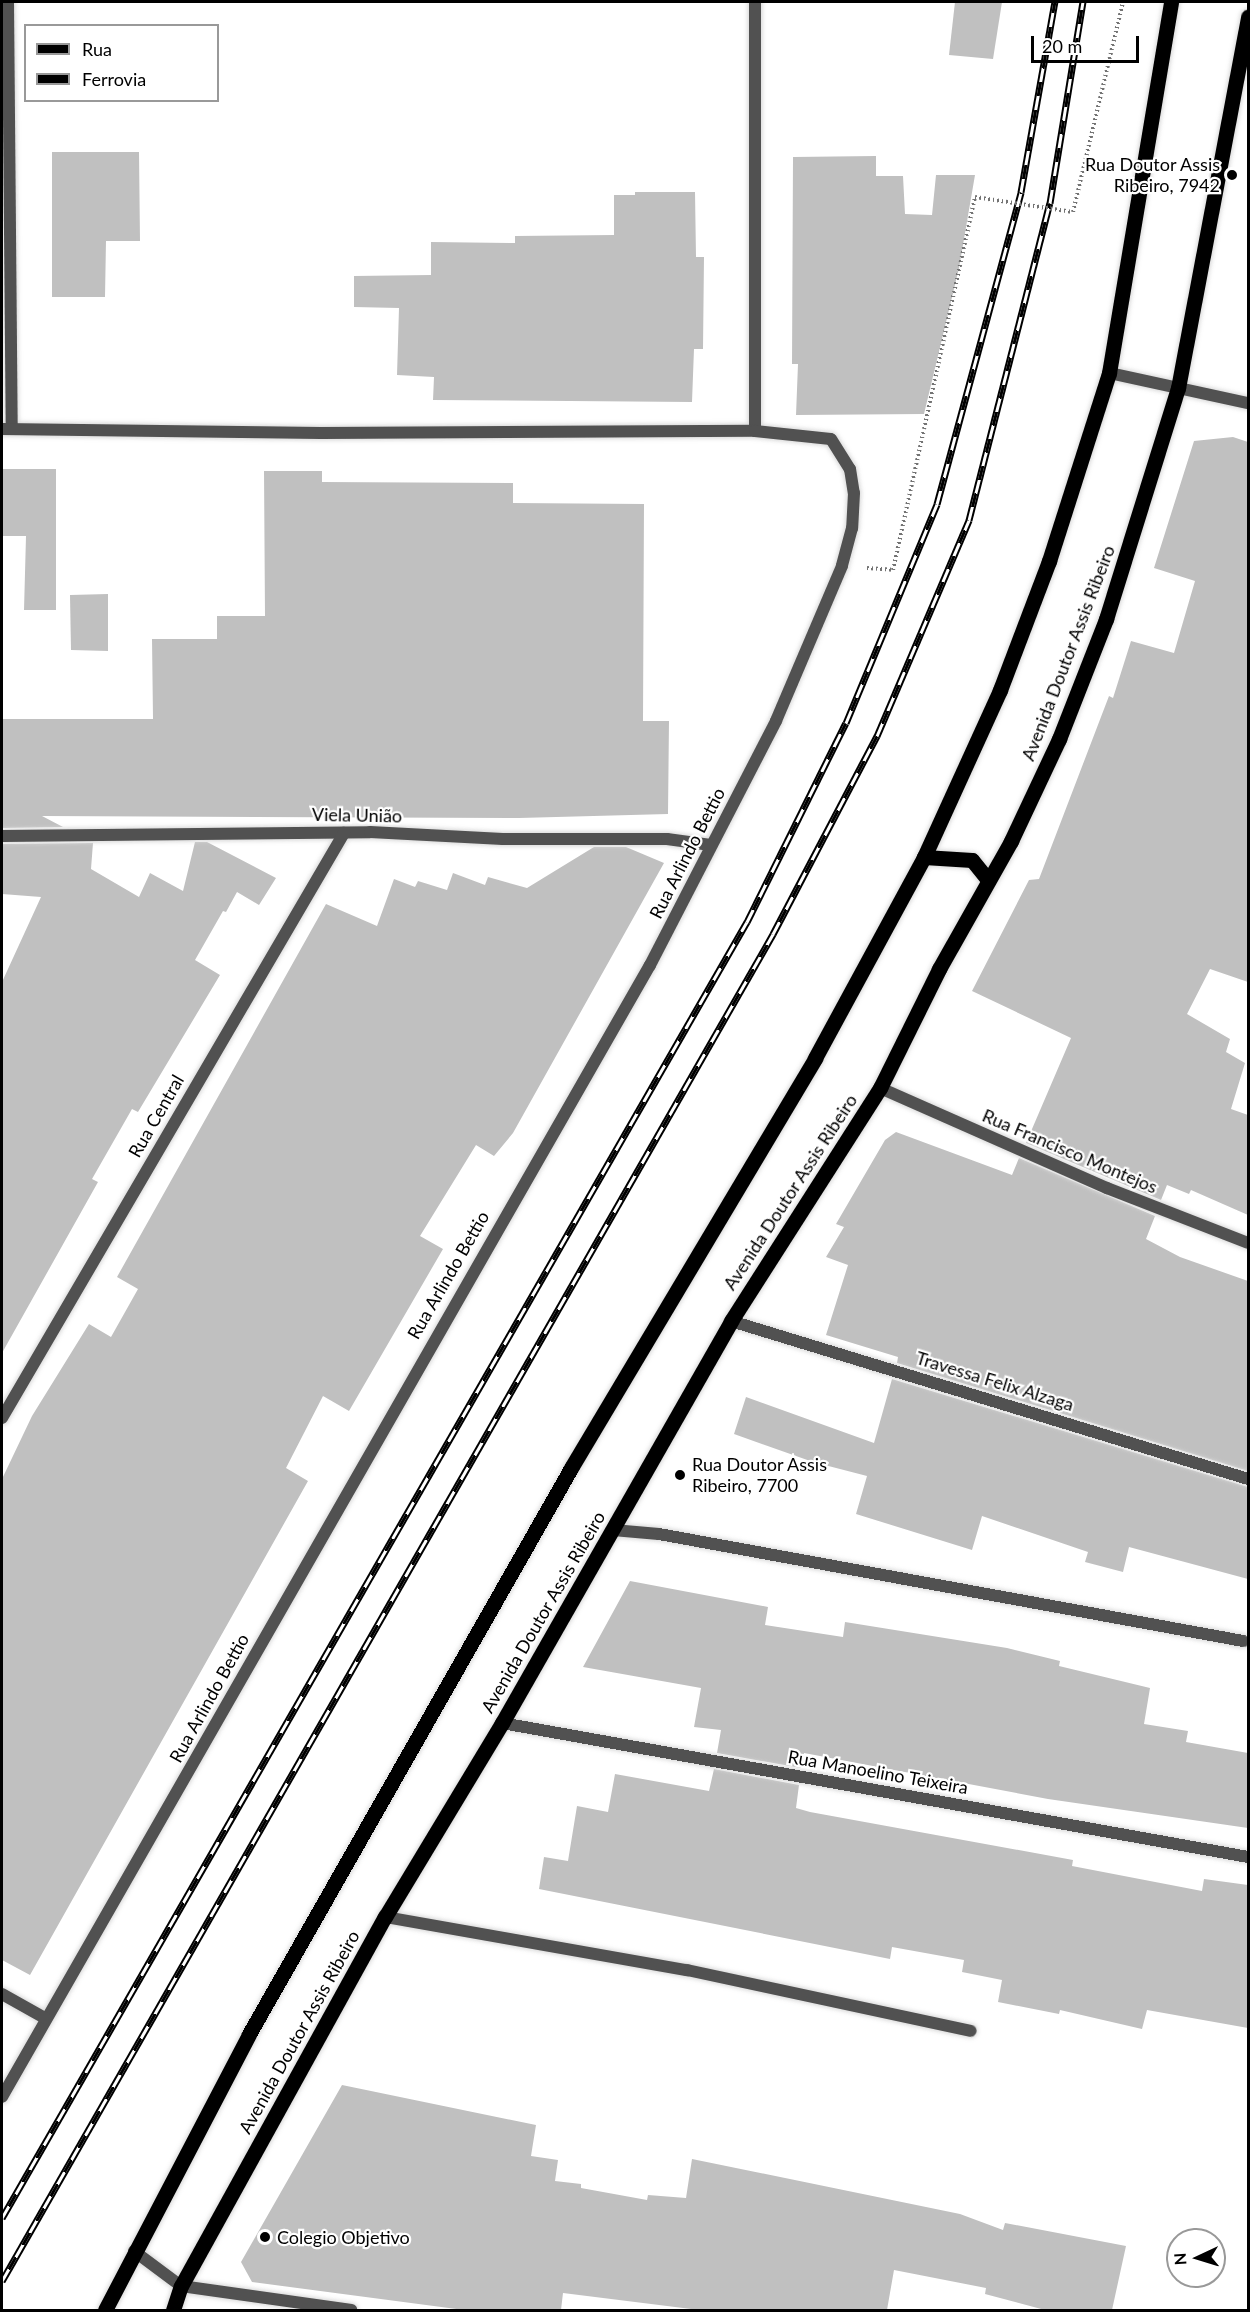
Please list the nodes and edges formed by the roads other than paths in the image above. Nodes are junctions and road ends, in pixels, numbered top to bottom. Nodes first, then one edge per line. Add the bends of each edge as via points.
1 (8, 2) edge
2 (755, 2) edge
3 (1171, 2) edge
4 (1248, 17) edge
5 (4, 154) edge
6 (1109, 373) junction
7 (1178, 388) junction
8 (1248, 403) edge
9 (7, 429) edge
10 (755, 431) junction
11 (344, 833) junction
12 (2, 836) edge
13 (711, 845) junction
14 (924, 857) junction
15 (988, 880) junction
16 (880, 1088) junction
17 (1248, 1243) edge
18 (731, 1321) junction
19 (2, 1418) edge
20 (1248, 1479) edge
21 (613, 1530) junction
22 (1243, 1641) dead end
23 (502, 1723) junction
24 (1248, 1857) edge
25 (385, 1917) junction
26 (2, 1994) edge
27 (45, 2018) junction
28 (972, 2031) dead end
29 (2, 2097) edge
30 (134, 2251) junction
31 (181, 2286) junction
32 (105, 2310) edge
33 (173, 2310) edge
34 (351, 2310) edge

1 - 5 street
2 - 10 street
3 - 6 main road
4 - 7 main road, Avenida Doutor Assis Ribeiro
5 - 9 street
6 - 7 street
6 - 14 main road via 1045,572 1000,690
7 - 8 street
7 - 15 main road, Avenida Doutor Assis Ribeiro via 1106,619 1059,739
9 - 10 street via 321,433
10 - 13 street, Rua Arlindo Bettio via 825,437 839,447 850,469 854,493 852,528 842,566 776,722
11 - 12 street, Viela União
11 - 13 street, Viela União via 667,839
11 - 19 street, Rua Central
13 - 27 street, Rua Arlindo Bettio via 650,965
14 - 15 main road via 972,860
14 - 30 main road via 815,1058 566,1479 249,2034
15 - 16 main road, Avenida Doutor Assis Ribeiro
16 - 17 street, Rua Francisco Montejos via 1107,1188
16 - 18 main road, Avenida Doutor Assis Ribeiro
18 - 20 street, Travessa Felix Alzaga
18 - 21 main road, Avenida Doutor Assis Ribeiro
21 - 22 street via 659,1534
21 - 23 main road, Avenida Doutor Assis Ribeiro
23 - 24 street, Rua Manoelino Teixeira
23 - 25 main road, Avenida Doutor Assis Ribeiro
25 - 28 street via 687,1970
25 - 31 main road, Avenida Doutor Assis Ribeiro
26 - 27 street
27 - 29 street, Rua Arlindo Bettio
30 - 31 street
30 - 32 main road
31 - 33 main road, Avenida Doutor Assis Ribeiro
31 - 34 street

